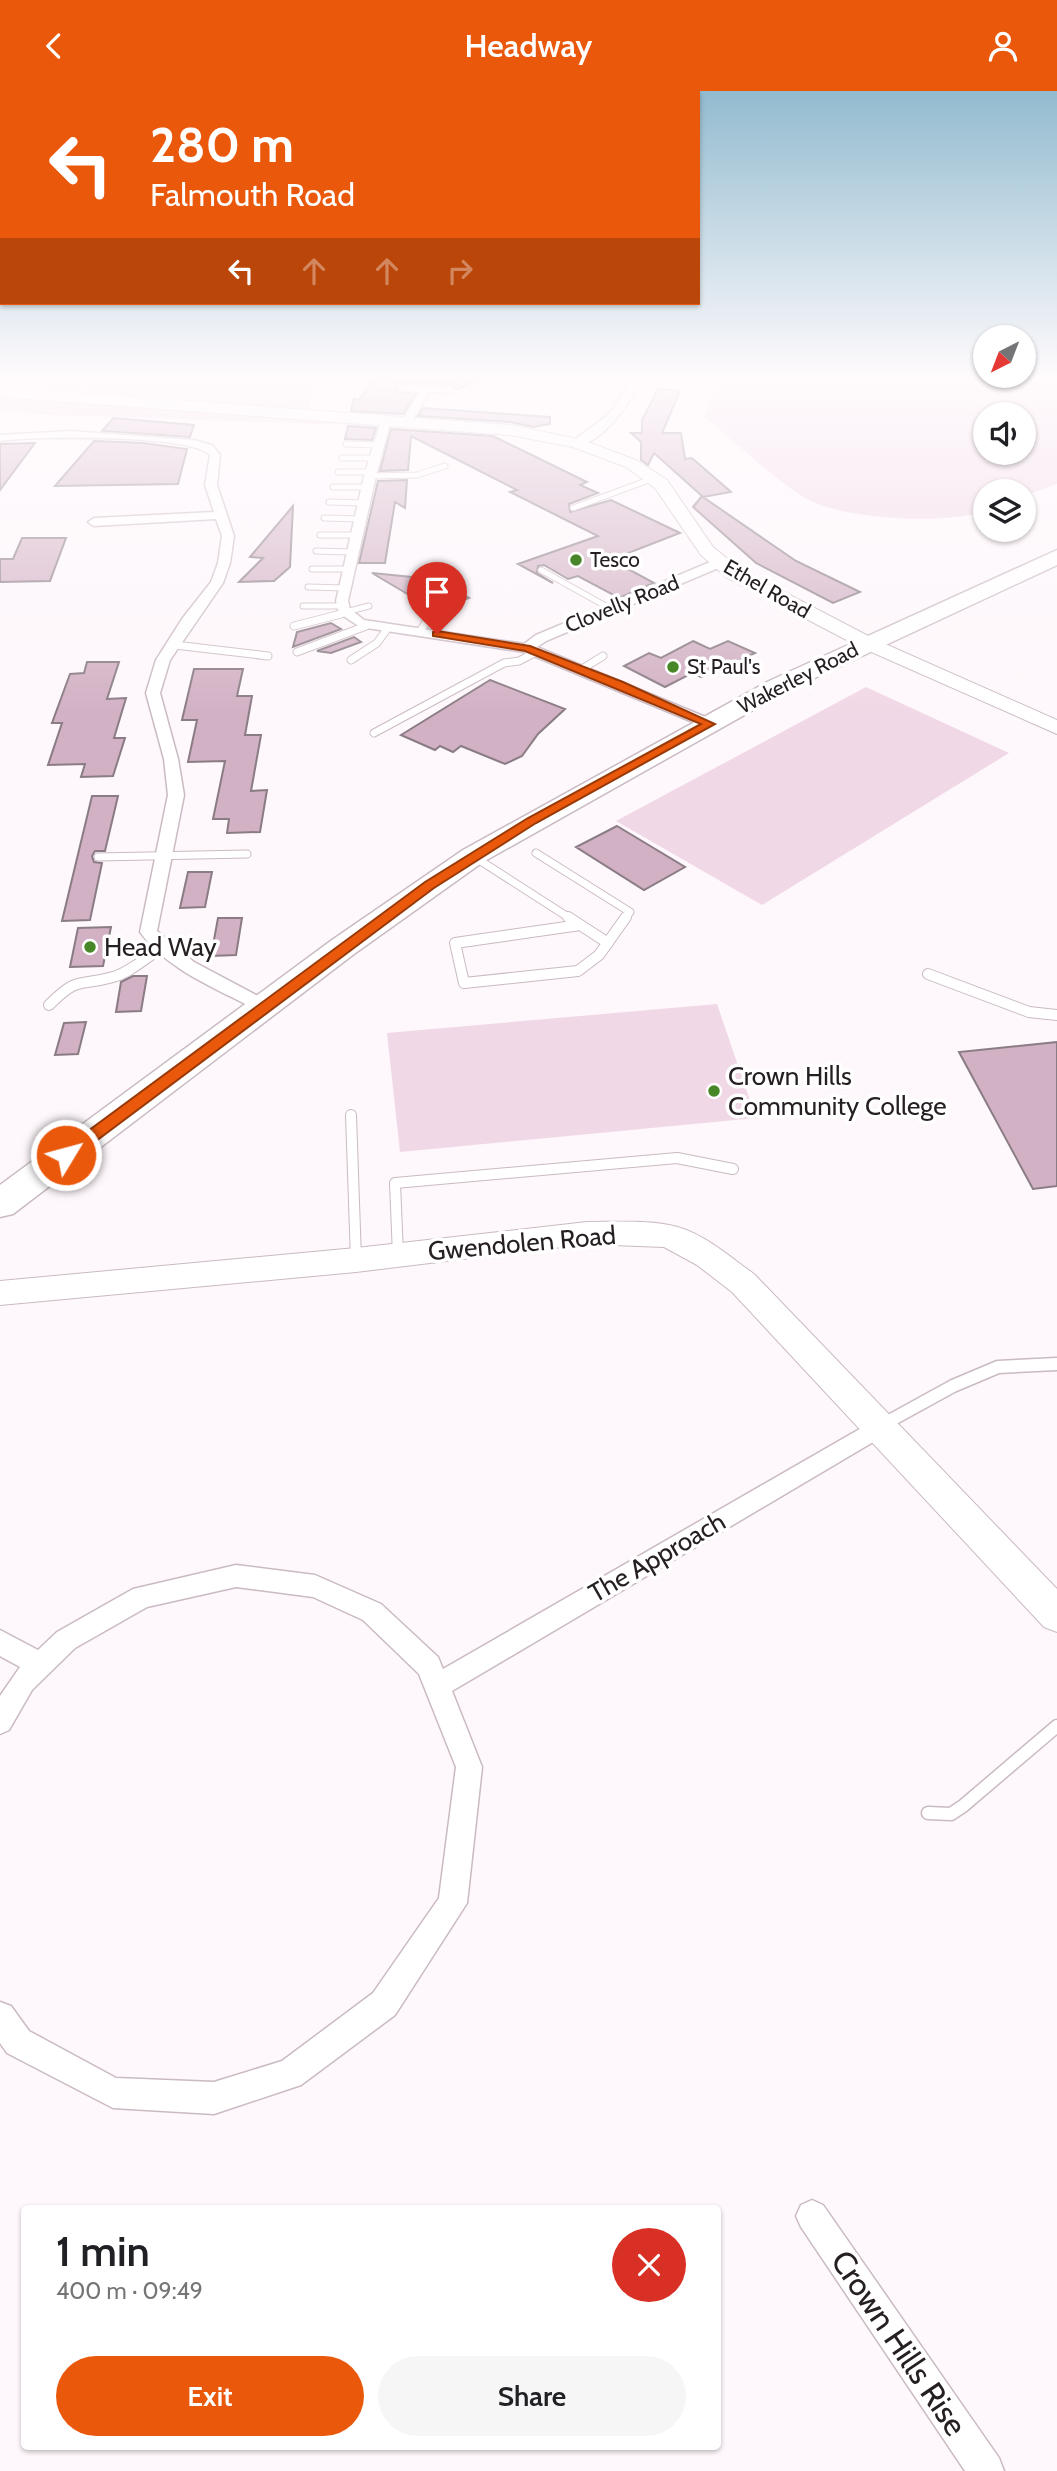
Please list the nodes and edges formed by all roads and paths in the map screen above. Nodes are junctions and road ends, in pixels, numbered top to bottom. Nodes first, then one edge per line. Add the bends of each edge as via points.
1 (212, 490) edge
2 (367, 490) edge
3 (621, 490) edge
4 (666, 490) edge
5 (329, 502) dead end
6 (364, 503) junction
7 (573, 508) dead end
8 (222, 515) junction
9 (324, 518) dead end
10 (360, 519) junction
11 (94, 522) dead end
12 (320, 535) dead end
13 (357, 535) junction
14 (316, 551) dead end
15 (353, 552) junction
16 (1057, 557) edge
17 (719, 563) junction
18 (312, 569) dead end
19 (349, 569) junction
20 (541, 571) dead end
21 (308, 587) dead end
22 (345, 587) junction
23 (303, 606) dead end
24 (369, 606) dead end
25 (611, 608) junction
26 (345, 610) junction
27 (366, 625) junction
28 (294, 626) dead end
29 (387, 629) junction
30 (867, 642) junction
31 (175, 645) junction
32 (531, 650) junction
33 (297, 652) dead end
34 (268, 656) dead end
35 (603, 656) dead end
36 (351, 660) dead end
37 (582, 669) junction
38 (710, 724) junction
39 (1057, 728) edge
40 (374, 733) dead end
41 (536, 853) dead end
42 (247, 854) dead end
43 (165, 856) junction
44 (473, 856) junction
45 (98, 857) dead end
46 (580, 925) junction
47 (608, 943) junction
48 (161, 948) junction
49 (928, 974) dead end
50 (49, 1006) dead end
51 (265, 1007) junction
52 (1057, 1015) edge
53 (351, 1115) dead end
54 (733, 1169) dead end
55 (0, 1204) edge
56 (398, 1255) junction
57 (356, 1260) junction
58 (0, 1293) edge
59 (1057, 1364) edge
60 (877, 1427) junction
61 (1057, 1615) edge
62 (0, 1642) edge
63 (40, 1665) junction
64 (437, 1686) junction
65 (0, 1721) edge
66 (1057, 1726) edge
67 (929, 1813) dead end
68 (0, 2017) edge
69 (812, 2216) dead end
70 (986, 2471) edge

1 - 8 street
2 - 6 street
3 - 7 lane
4 - 17 street, Ethel Road
5 - 6 lane
6 - 10 street
8 - 11 street
8 - 31 street via 228,535 217,583
9 - 10 lane
10 - 13 street
12 - 13 lane
13 - 15 street
14 - 15 lane
15 - 19 street
16 - 30 highway, Wakerley Road
17 - 25 street, Clovelly Road
17 - 30 street, Ethel Road via 763,591
18 - 19 lane
19 - 22 street
20 - 25 lane
21 - 22 lane
22 - 26 street
23 - 26 lane
24 - 26 lane
25 - 32 street, Clovelly Road via 583,616 541,638
26 - 27 street
26 - 28 lane
27 - 29 street
27 - 33 lane
29 - 32 street via 424,626
29 - 36 lane via 374,646
30 - 38 highway, Wakerley Road
30 - 39 street, Ethel Road
31 - 34 lane
31 - 43 street via 163,660 153,693 176,795
32 - 37 street
32 - 40 lane via 519,661 504,663
35 - 37 lane
37 - 38 street
38 - 44 highway, Wakerley Road
41 - 47 lane via 631,912
42 - 43 lane
43 - 45 lane
43 - 48 street via 148,932
44 - 46 lane
44 - 51 highway, Wakerley Road
46 - 47 lane
46 - 47 lane via 455,943 464,983 578,971
48 - 50 lane via 115,977 81,981 65,989
48 - 51 street
49 - 52 lane via 1029,1012
51 - 55 highway, Wakerley Road
53 - 57 lane
54 - 56 lane via 677,1158 395,1182
56 - 57 street, Gwendolen Road
56 - 60 street, Gwendolen Road via 587,1233 670,1236 743,1283
57 - 58 street, Gwendolen Road
59 - 60 lane via 1001,1366
60 - 61 street, Gwendolen Road
60 - 64 street, The Approach
62 - 63 street
63 - 64 street via 66,1640 142,1597 236,1576 315,1586 372,1612 429,1665
63 - 65 street via 23,1681
64 - 68 street via 469,1767 453,1903 374,2012 290,2074 214,2098 113,2094 18,2042
66 - 67 lane via 963,1807 951,1814
69 - 70 street, Crown Hills Rise

